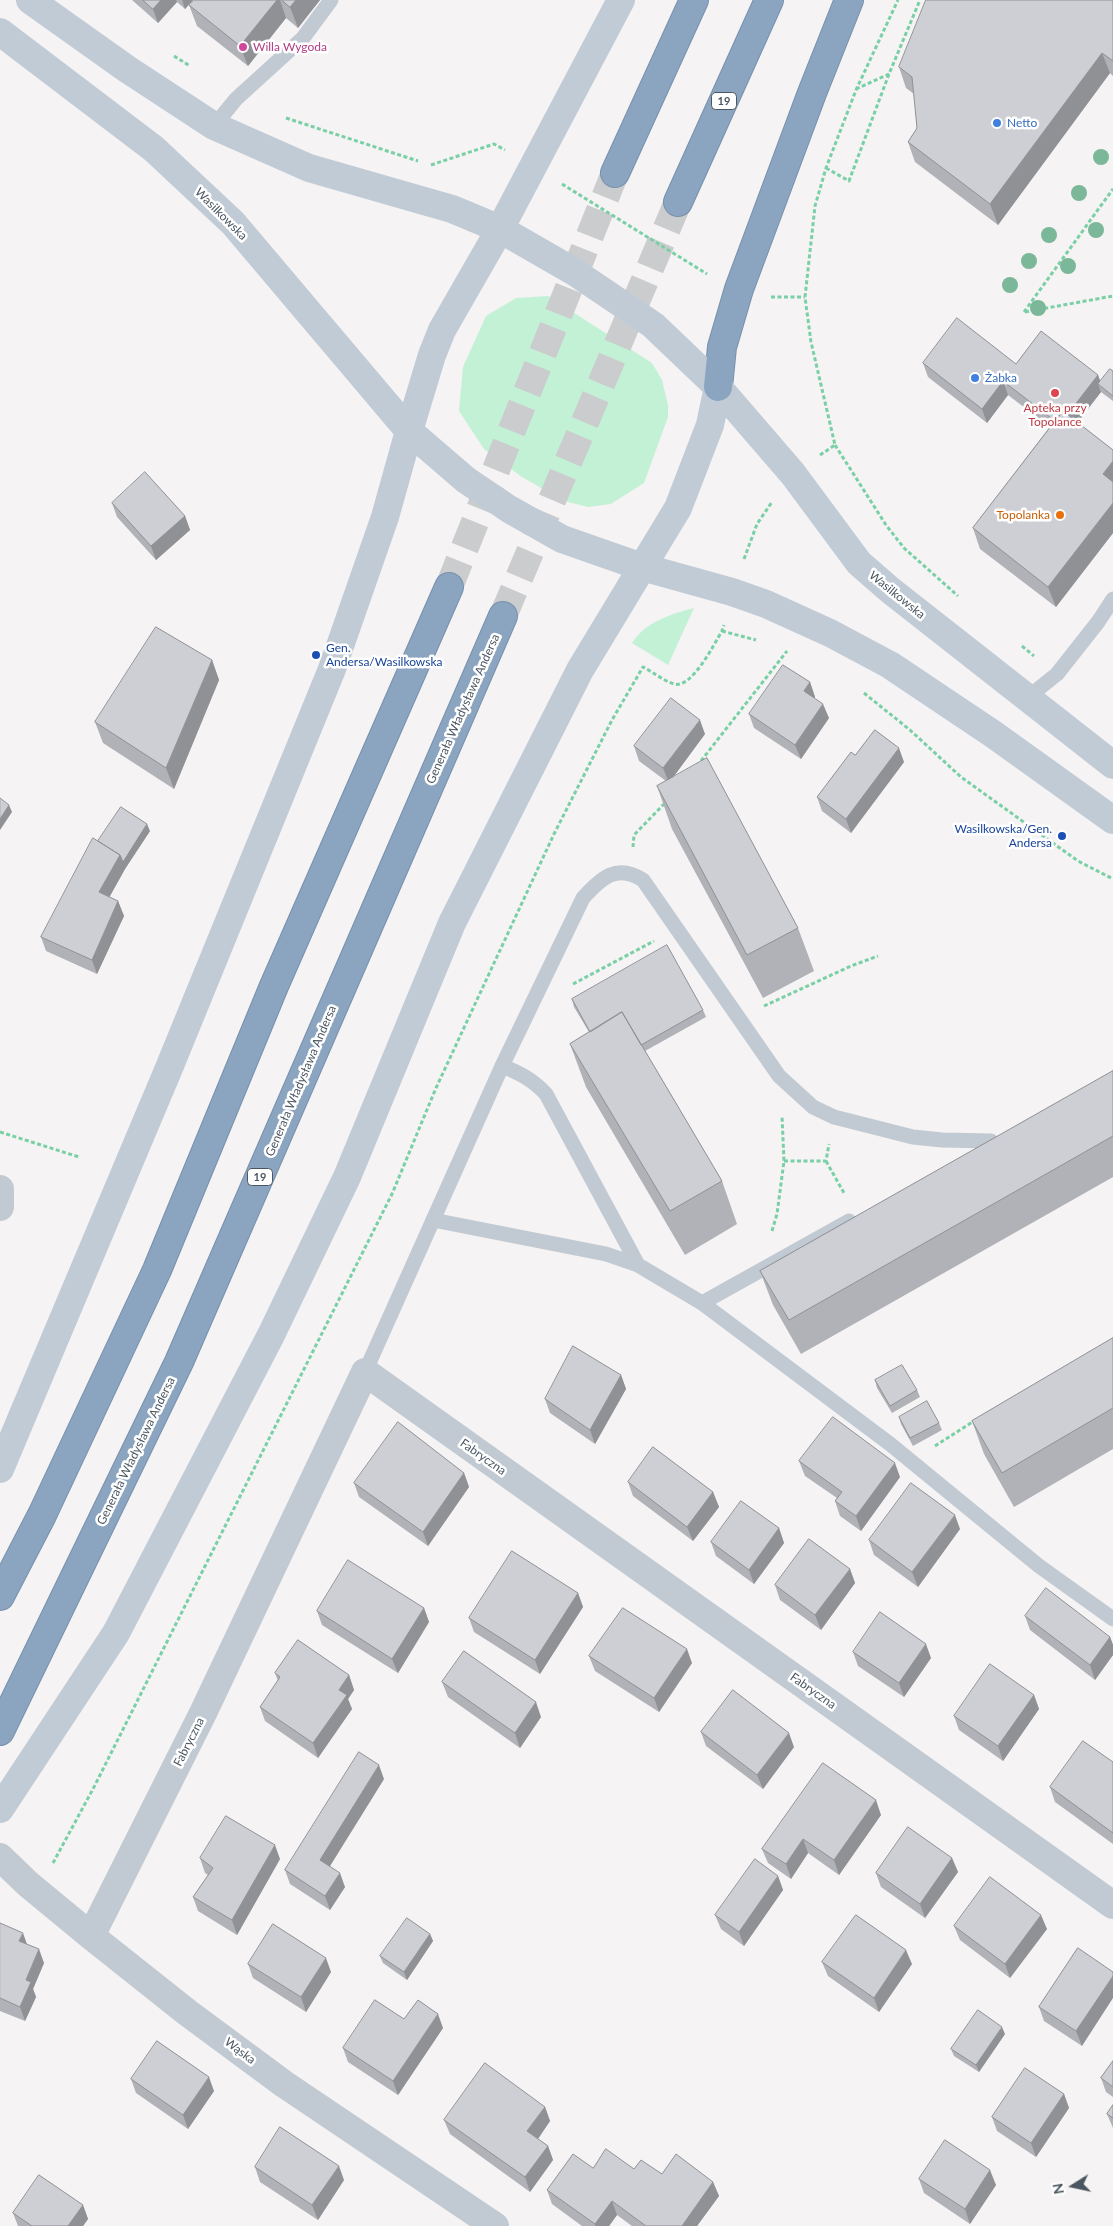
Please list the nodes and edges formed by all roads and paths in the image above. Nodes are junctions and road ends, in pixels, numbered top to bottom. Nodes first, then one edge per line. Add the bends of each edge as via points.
1 (30, 0) edge
2 (331, 0) edge
3 (621, 0) edge
4 (694, 0) edge
5 (769, 0) edge
6 (849, 0) edge
7 (898, 0) edge
8 (920, 0) edge
9 (0, 32) edge
10 (889, 74) junction
11 (856, 90) junction
12 (277, 116) dead end
13 (214, 126) junction
14 (532, 166) junction
15 (826, 168) junction
16 (615, 173) tunnel mouth
17 (1113, 189) edge
18 (678, 202) tunnel mouth
19 (500, 228) junction
20 (739, 289) junction
21 (1113, 296) edge
22 (805, 297) junction
23 (718, 387) junction
24 (409, 430) junction
25 (835, 444) junction
26 (793, 474) junction
27 (642, 567) junction
28 (448, 586) tunnel mouth
29 (732, 592) junction
30 (960, 598) dead end
31 (1113, 599) edge
32 (503, 616) tunnel mouth
33 (722, 631) junction
34 (761, 641) dead end
35 (1020, 645) dead end
36 (780, 646) dead end
37 (1057, 674) junction
38 (856, 687) dead end
39 (1027, 698) junction
40 (1113, 765) edge
41 (692, 772) edge
42 (667, 801) edge
43 (1113, 820) edge
44 (631, 872) junction
45 (1113, 879) edge
46 (676, 930) junction
47 (878, 956) dead end
48 (530, 1007) junction
49 (738, 1018) junction
50 (502, 1066) junction
51 (779, 1076) junction
52 (834, 1116) junction
53 (0, 1132) edge
54 (966, 1155) edge
55 (79, 1157) dead end
56 (784, 1161) junction
57 (826, 1161) junction
58 (0, 1189) edge
59 (0, 1207) edge
60 (862, 1214) joint
61 (433, 1220) junction
62 (638, 1265) junction
63 (760, 1270) junction
64 (702, 1303) junction
65 (365, 1372) junction
66 (980, 1418) edge
67 (911, 1461) junction
68 (0, 1469) edge
69 (0, 1596) edge
70 (1113, 1619) edge
71 (0, 1731) edge
72 (0, 1809) edge
73 (0, 1857) edge
74 (28, 1884) junction
75 (1113, 1904) edge
76 (91, 1936) junction
77 (495, 2226) edge

1 - 13 main road
2 - 13 lane via 303,38 236,99
3 - 14 main road
4 - 16 highway
5 - 18 highway, 19
6 - 20 highway
7 - 11 path
8 - 10 path
9 - 24 main road, Wasilkowska via 154,149 233,223
10 - 11 path
10 - 15 path via 850,181
11 - 15 path
12 - 14 path via 433,166 494,144
13 - 19 main road via 309,168 452,209
14 - 19 main road
14 - 20 path via 719,281
15 - 22 path via 815,206
17 - 21 path via 1024,312
19 - 23 main road, Wasilkowska via 573,271 653,325
19 - 24 main road via 442,330
20 - 22 path via 760,296
20 - 23 highway via 722,346
22 - 25 path via 811,342
23 - 26 main road, Wasilkowska
23 - 27 main road via 710,425 692,475 678,508
24 - 27 main road, Wasilkowska via 466,480 509,509 562,539
24 - 68 main road via 385,517 332,669
25 - 26 path
25 - 30 path via 904,548
26 - 29 path via 757,524
26 - 39 main road, Wasilkowska via 859,563
27 - 29 main road
27 - 72 main road via 580,670 452,923 347,1177 266,1344 116,1633
28 - 69 highway via 274,986 157,1270 42,1515
29 - 33 path
29 - 43 main road via 830,633 890,665
31 - 37 lane
32 - 71 highway, Generała Władysława Andersa / 19 via 179,1362
33 - 34 path
33 - 74 path via 693,677 685,683 675,684 643,667 612,720 554,834 444,1070 392,1194 77,1820 53,1863
35 - 37 path
36 - 41 path via 789,648
37 - 39 lane
38 - 45 path via 961,777 1078,861
39 - 40 main road, Wasilkowska
42 - 44 path via 634,835
44 - 46 lane via 643,880
44 - 48 lane via 614,872 596,883 582,898
46 - 48 path
46 - 49 lane
47 - 49 path
48 - 50 lane
49 - 51 lane
50 - 61 lane
50 - 62 lane via 526,1076 546,1094
51 - 52 lane via 814,1107
51 - 56 path
52 - 54 lane via 913,1137 991,1141
52 - 57 path
53 - 55 path
56 - 57 path
56 - 63 path via 777,1214
57 - 60 path
58 - 59 street
60 - 63 lane
61 - 62 lane via 606,1254
61 - 65 lane
62 - 64 lane
63 - 64 lane
64 - 67 lane
65 - 75 street, Fabryczna
65 - 76 street, Fabryczna via 203,1713
66 - 67 path
67 - 70 lane via 1039,1566
73 - 74 street, Wąska
74 - 76 street, Wąska
76 - 77 street, Wąska via 284,2084

